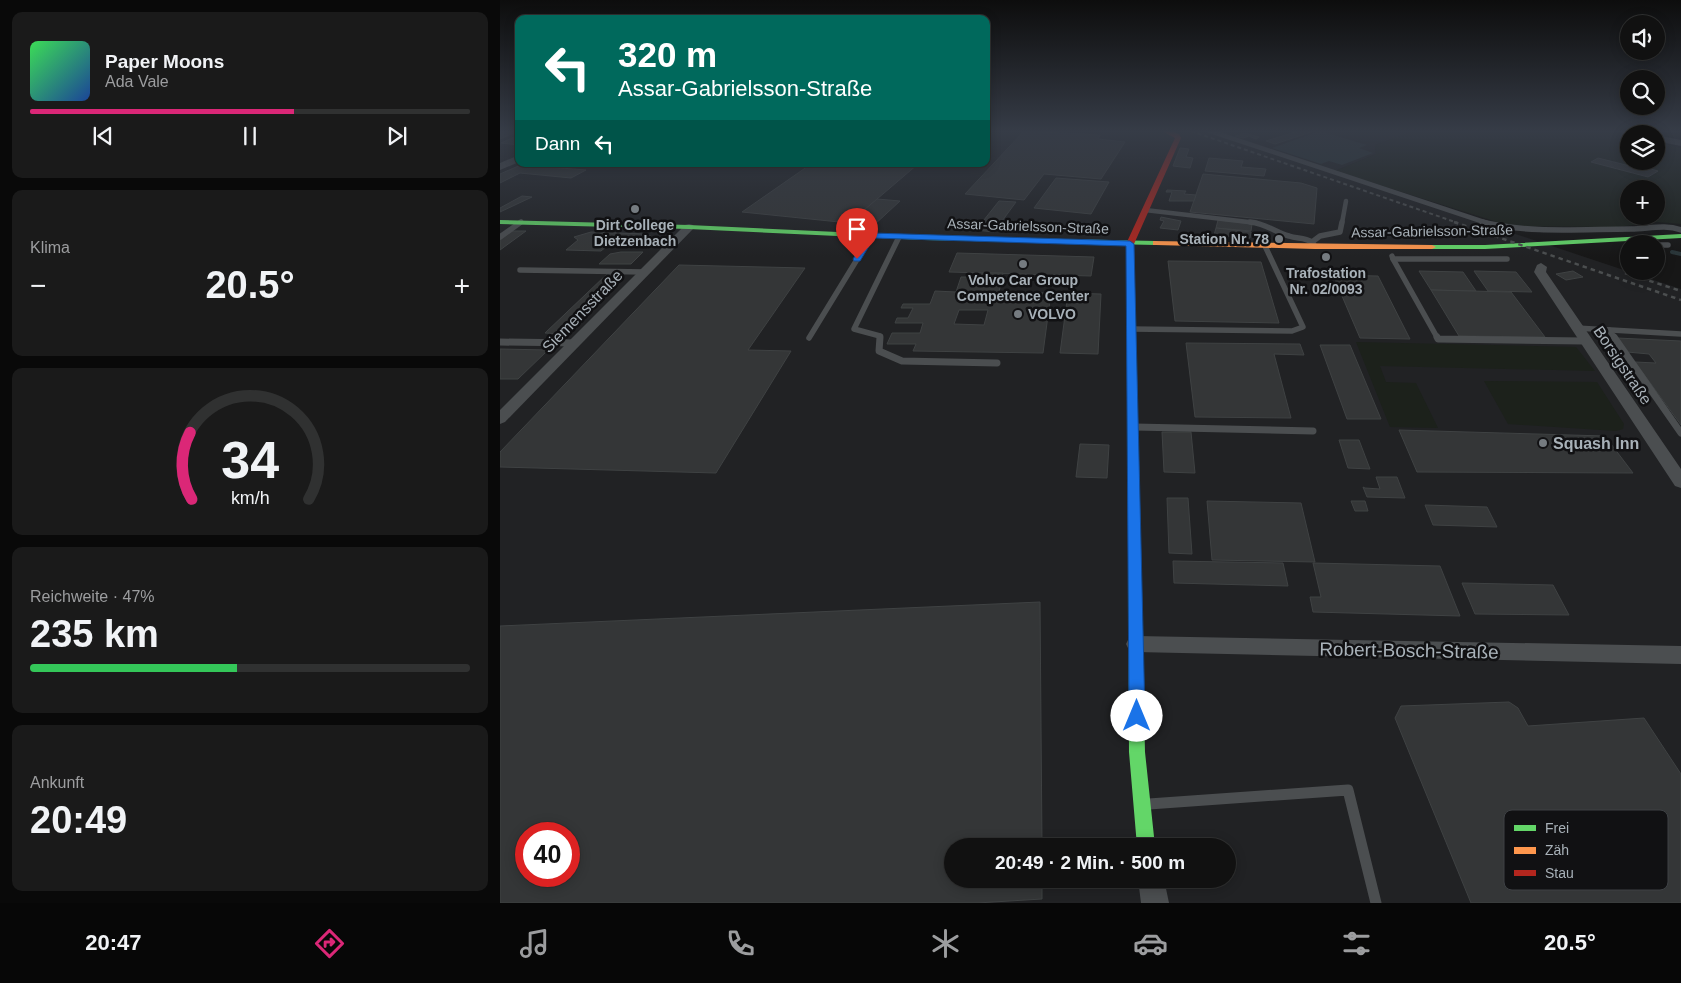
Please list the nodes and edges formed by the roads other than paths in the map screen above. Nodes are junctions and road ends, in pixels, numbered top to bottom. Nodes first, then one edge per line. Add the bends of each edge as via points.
1 (1161, 173) edge
2 (1336, 173) edge
3 (1346, 201) dead end
4 (1145, 210) junction
5 (500, 222) edge
6 (521, 222) junction
7 (689, 227) junction
8 (1681, 230) edge
9 (872, 235) junction
10 (1681, 236) edge
11 (500, 237) edge
12 (900, 237) junction
13 (1130, 244) junction
14 (1314, 244) junction
15 (1265, 246) junction
16 (1388, 247) junction
17 (1393, 259) junction
18 (1506, 259) dead end
19 (1542, 267) dead end
20 (520, 270) dead end
21 (645, 272) junction
22 (1576, 328) junction
23 (1131, 329) junction
24 (1608, 330) junction
25 (1681, 334) edge
26 (809, 338) dead end
27 (1585, 341) junction
28 (500, 342) edge
29 (576, 342) junction
30 (997, 364) dead end
31 (500, 418) edge
32 (1132, 427) junction
33 (1313, 432) dead end
34 (1681, 433) edge
35 (1681, 482) edge
36 (1136, 644) junction
37 (1681, 655) edge
38 (1142, 804) junction
39 (1145, 838) edge
40 (1152, 888) edge
41 (1155, 903) edge
42 (1376, 903) edge

1 - 4 street
2 - 8 lane via 1502,226 1591,230 1660,226
3 - 14 lane via 1340,232 1320,236
4 - 13 street
4 - 14 lane via 1253,222 1288,236 1306,238
5 - 6 street, Assar-Gabrielsson-Straße
6 - 7 street, Assar-Gabrielsson-Straße
6 - 11 lane
7 - 9 street, Assar-Gabrielsson-Straße
7 - 21 street, Siemensstraße
9 - 12 street, Assar-Gabrielsson-Straße
9 - 26 lane
10 - 16 street, Assar-Gabrielsson-Straße via 1485,247
12 - 13 street, Assar-Gabrielsson-Straße
12 - 30 lane via 854,328 880,336 879,352 902,361
13 - 15 street, Assar-Gabrielsson-Straße
13 - 23 street
14 - 15 street, Assar-Gabrielsson-Straße
14 - 16 street, Assar-Gabrielsson-Straße
15 - 23 lane via 1303,327 1292,331
16 - 17 lane
17 - 18 lane
17 - 27 lane via 1438,339
19 - 22 street, Borsigstraße via 1540,272
20 - 21 lane
21 - 29 street, Siemensstraße
22 - 24 lane
22 - 27 street, Borsigstraße
23 - 32 street
24 - 25 lane
24 - 34 lane
27 - 35 street, Borsigstraße
28 - 29 lane
29 - 31 street, Siemensstraße
32 - 33 lane
32 - 36 street
36 - 37 street, Robert-Bosch-Straße
36 - 38 street via 1137,752
38 - 39 street
38 - 42 lane via 1348,790
40 - 41 street

